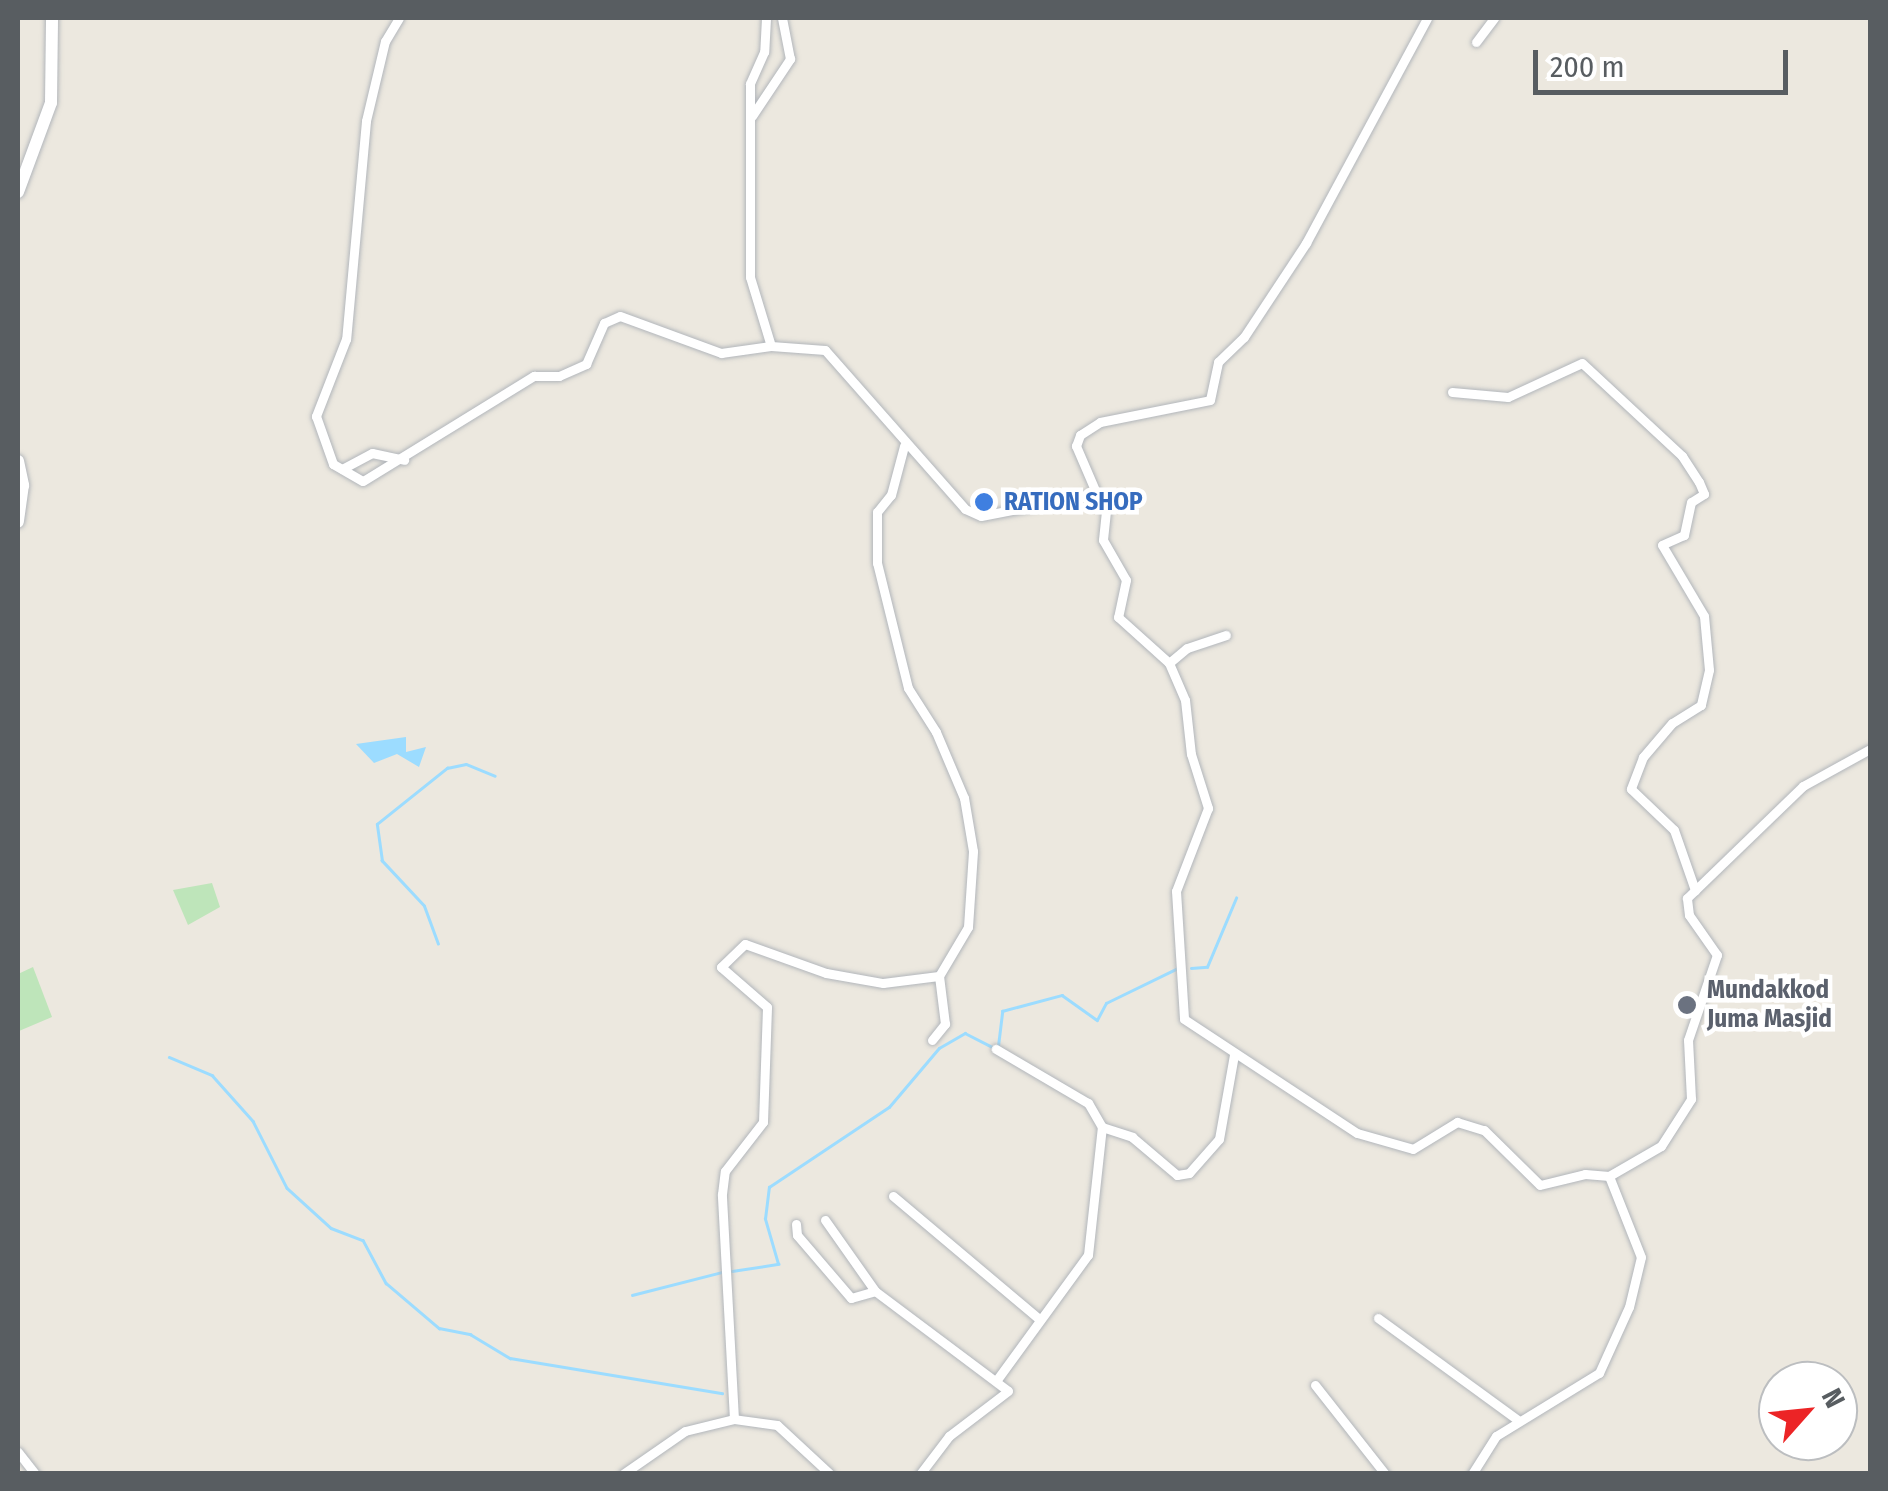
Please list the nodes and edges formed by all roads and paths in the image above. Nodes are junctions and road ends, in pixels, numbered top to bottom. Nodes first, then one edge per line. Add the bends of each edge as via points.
1 (52, 18) edge
2 (400, 18) edge
3 (766, 18) edge
4 (782, 18) edge
5 (1427, 18) edge
6 (1494, 18) edge
7 (1476, 42) dead end
8 (752, 116) junction
9 (18, 192) edge
10 (770, 346) junction
11 (1452, 392) dead end
12 (904, 446) junction
13 (404, 460) junction
14 (18, 461) edge
15 (342, 469) junction
16 (1098, 497) junction
17 (18, 522) edge
18 (1226, 636) dead end
19 (1169, 663) junction
20 (1870, 749) edge
21 (1695, 890) junction
22 (940, 976) junction
23 (932, 1040) dead end
24 (996, 1049) dead end
25 (1234, 1055) junction
26 (1102, 1127) junction
27 (1609, 1176) junction
28 (893, 1196) dead end
29 (825, 1220) dead end
30 (796, 1224) dead end
31 (875, 1291) junction
32 (1378, 1318) dead end
33 (1039, 1319) junction
34 (996, 1381) junction
35 (1314, 1385) dead end
36 (734, 1418) junction
37 (1518, 1420) junction
38 (18, 1452) edge
39 (35, 1474) edge
40 (623, 1474) edge
41 (830, 1474) edge
42 (920, 1474) edge
43 (1385, 1474) edge
44 (1472, 1474) edge

1 - 9 main road via 51,103
2 - 15 street via 385,41 366,121 346,338 316,416 333,464
3 - 8 street via 764,52 750,84
4 - 8 street via 790,59
5 - 16 street via 1306,243 1244,337 1218,362 1210,400 1100,422 1080,435 1076,446
6 - 7 street
8 - 10 street via 750,277
10 - 12 street via 825,350
10 - 13 street via 722,353 613,318 604,323 586,364 560,376 534,376
11 - 21 street via 1508,397 1582,363 1682,456 1700,482 1704,494 1691,502 1684,535 1662,545 1704,616 1709,670 1701,705 1672,723 1643,757 1631,789 1674,830
12 - 16 street via 966,509 982,516
12 - 22 street via 891,495 877,512 876,563 908,688 964,798 974,850 968,928
13 - 15 street via 372,453
13 - 15 street via 363,482
14 - 17 main road
16 - 19 street via 1106,511 1102,540 1124,570 1118,616
18 - 19 street via 1187,648
19 - 25 street via 1208,808 1176,891 1181,1014
20 - 21 street via 1803,786
21 - 27 street via 1687,898 1689,915 1717,954 1688,1040 1691,1099 1660,1146
22 - 23 street via 944,1024
22 - 36 street via 883,983 826,974 745,944 721,966 768,1007 763,1122 725,1172 722,1194
24 - 26 street via 1088,1102
25 - 26 street via 1219,1139 1189,1173 1177,1175 1132,1137
25 - 27 street via 1357,1134 1396,1148 1413,1149 1458,1122 1484,1130 1540,1186 1585,1174
26 - 33 street via 1088,1255
27 - 37 street via 1641,1257 1629,1307 1599,1373
28 - 33 street
29 - 31 street
30 - 31 street via 826,1274 850,1298
31 - 34 street
32 - 37 street
33 - 34 street
34 - 42 street via 1008,1391 950,1436
35 - 43 street
36 - 40 street via 685,1431
36 - 41 street via 777,1425
37 - 44 street via 1496,1436
38 - 39 street

